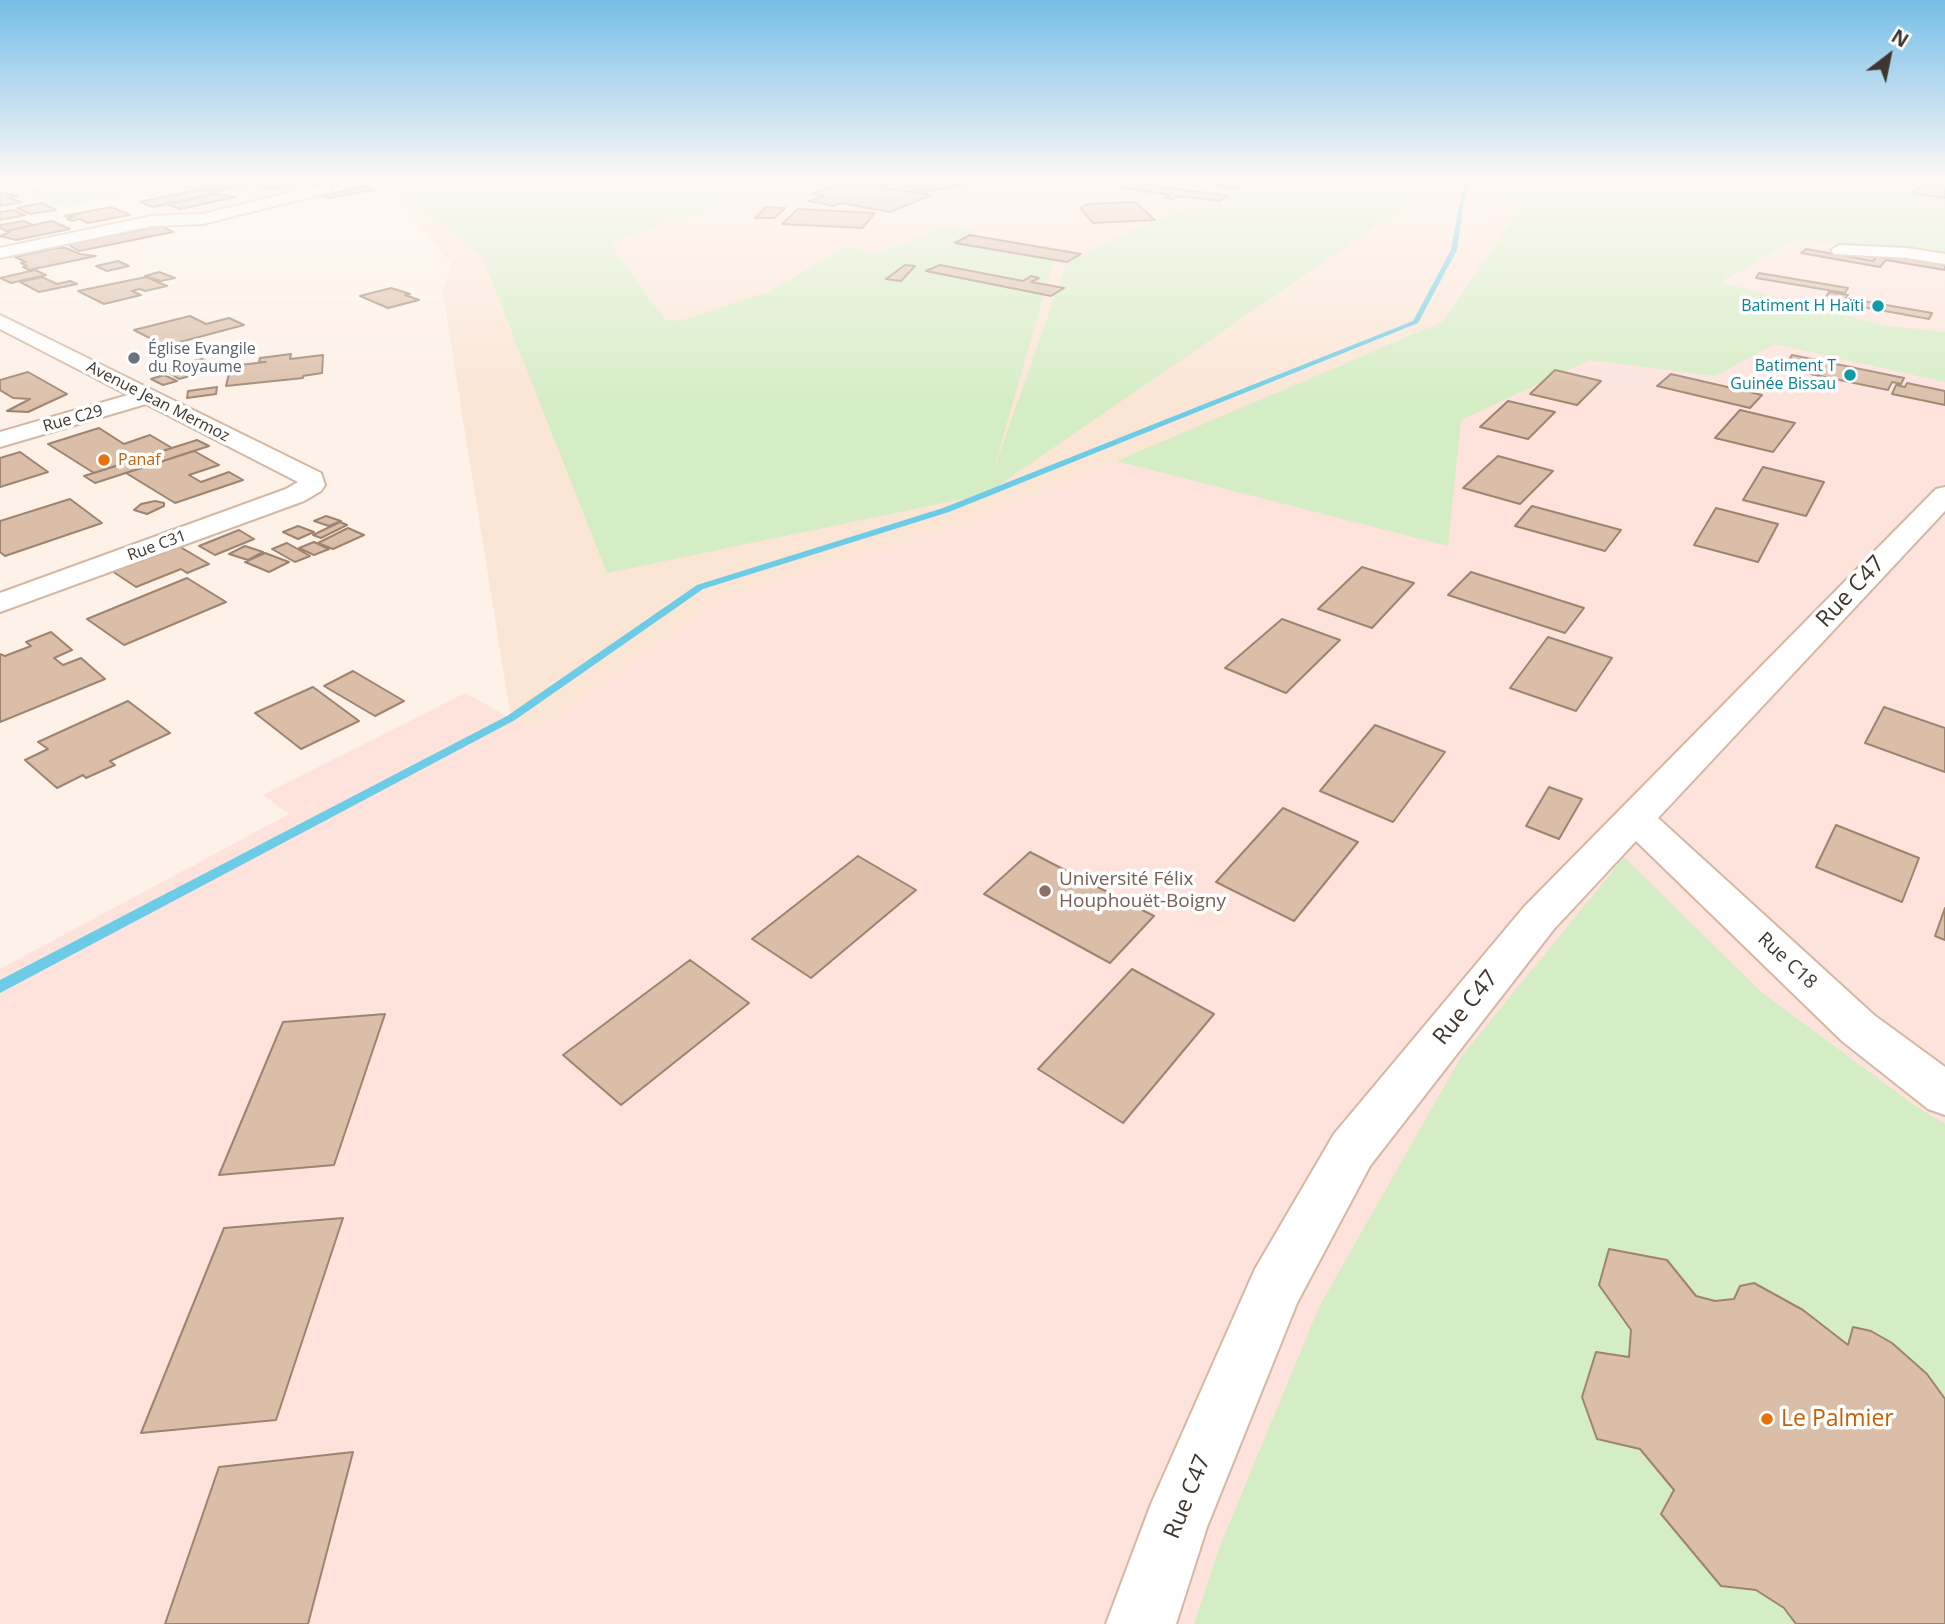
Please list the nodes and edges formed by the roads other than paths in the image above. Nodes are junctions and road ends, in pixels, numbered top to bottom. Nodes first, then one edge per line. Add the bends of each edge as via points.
1 (1925, 256) edge
2 (1945, 259) edge
3 (4, 327) edge
4 (146, 397) junction
5 (0, 440) edge
6 (312, 485) joint
7 (1945, 495) edge
8 (0, 603) edge
9 (1636, 819) junction
10 (1945, 1094) edge
11 (1140, 1624) edge

1 - 2 street
3 - 4 street, Avenue Jean Mermoz
4 - 5 street, Rue C29
4 - 6 street, Avenue Jean Mermoz via 312,479
6 - 8 street, Rue C31
7 - 9 street, Rue C47
9 - 10 street, Rue C18 via 1858,1028
9 - 11 street, Rue C47 via 1539,918 1352,1150 1275,1288 1174,1527

